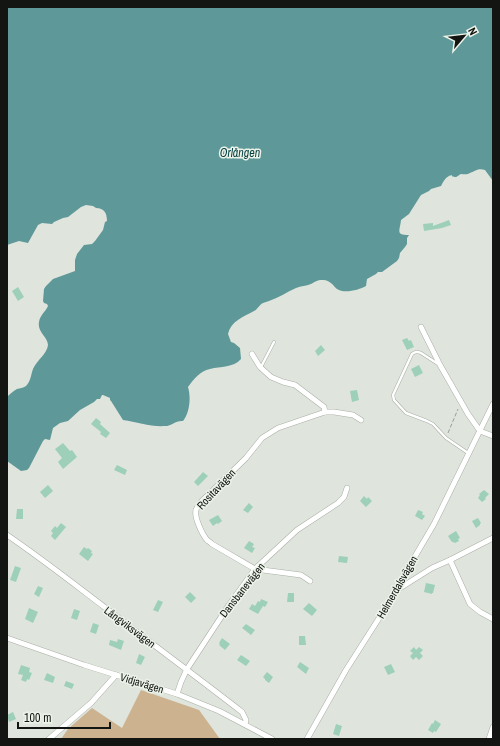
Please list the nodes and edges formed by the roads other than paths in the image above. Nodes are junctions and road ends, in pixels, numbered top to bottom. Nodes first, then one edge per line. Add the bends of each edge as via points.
1 (421, 327) dead end
2 (274, 342) dead end
3 (252, 354) dead end
4 (440, 365) junction
5 (260, 367) junction
6 (493, 404) edge
7 (325, 412) junction
8 (361, 420) dead end
9 (480, 431) junction
10 (493, 436) edge
11 (469, 453) junction
12 (347, 488) dead end
13 (7, 535) edge
14 (493, 538) edge
15 (450, 560) junction
16 (255, 569) junction
17 (310, 581) dead end
18 (397, 590) junction
19 (493, 619) edge
20 (7, 638) edge
21 (187, 669) junction
22 (116, 675) junction
23 (177, 694) junction
24 (245, 724) junction
25 (493, 727) edge
26 (49, 739) edge
27 (272, 739) edge
28 (306, 739) edge
29 (489, 739) edge

1 - 4 street
2 - 5 lane
3 - 5 street
4 - 9 street
4 - 11 lane via 421,353 414,352 393,396 394,400 406,413 433,424 446,438
5 - 7 street via 271,377 295,385 324,407
6 - 9 street, Helmerdalsvägen
7 - 8 street, Rositavägen via 354,415
7 - 16 street, Rositavägen via 278,428 262,438 246,458 198,506 196,517 207,539
9 - 10 street
9 - 11 street, Helmerdalsvägen
11 - 18 street, Helmerdalsvägen via 434,524
12 - 16 street, Dansbanevägen via 338,504 297,530
13 - 21 street, Långviksvägen
14 - 15 street
15 - 18 street
15 - 19 street via 470,604
16 - 17 street, Rositavägen via 301,575
16 - 21 street, Dansbanevägen
18 - 28 street, Helmerdalsvägen
20 - 22 street, Vidjavägen
21 - 23 street, Dansbanevägen
21 - 24 street, Långviksvägen via 242,712
22 - 23 street, Vidjavägen
22 - 26 street via 91,702
23 - 24 street, Vidjavägen
24 - 27 street, Vidjavägen
25 - 29 street

